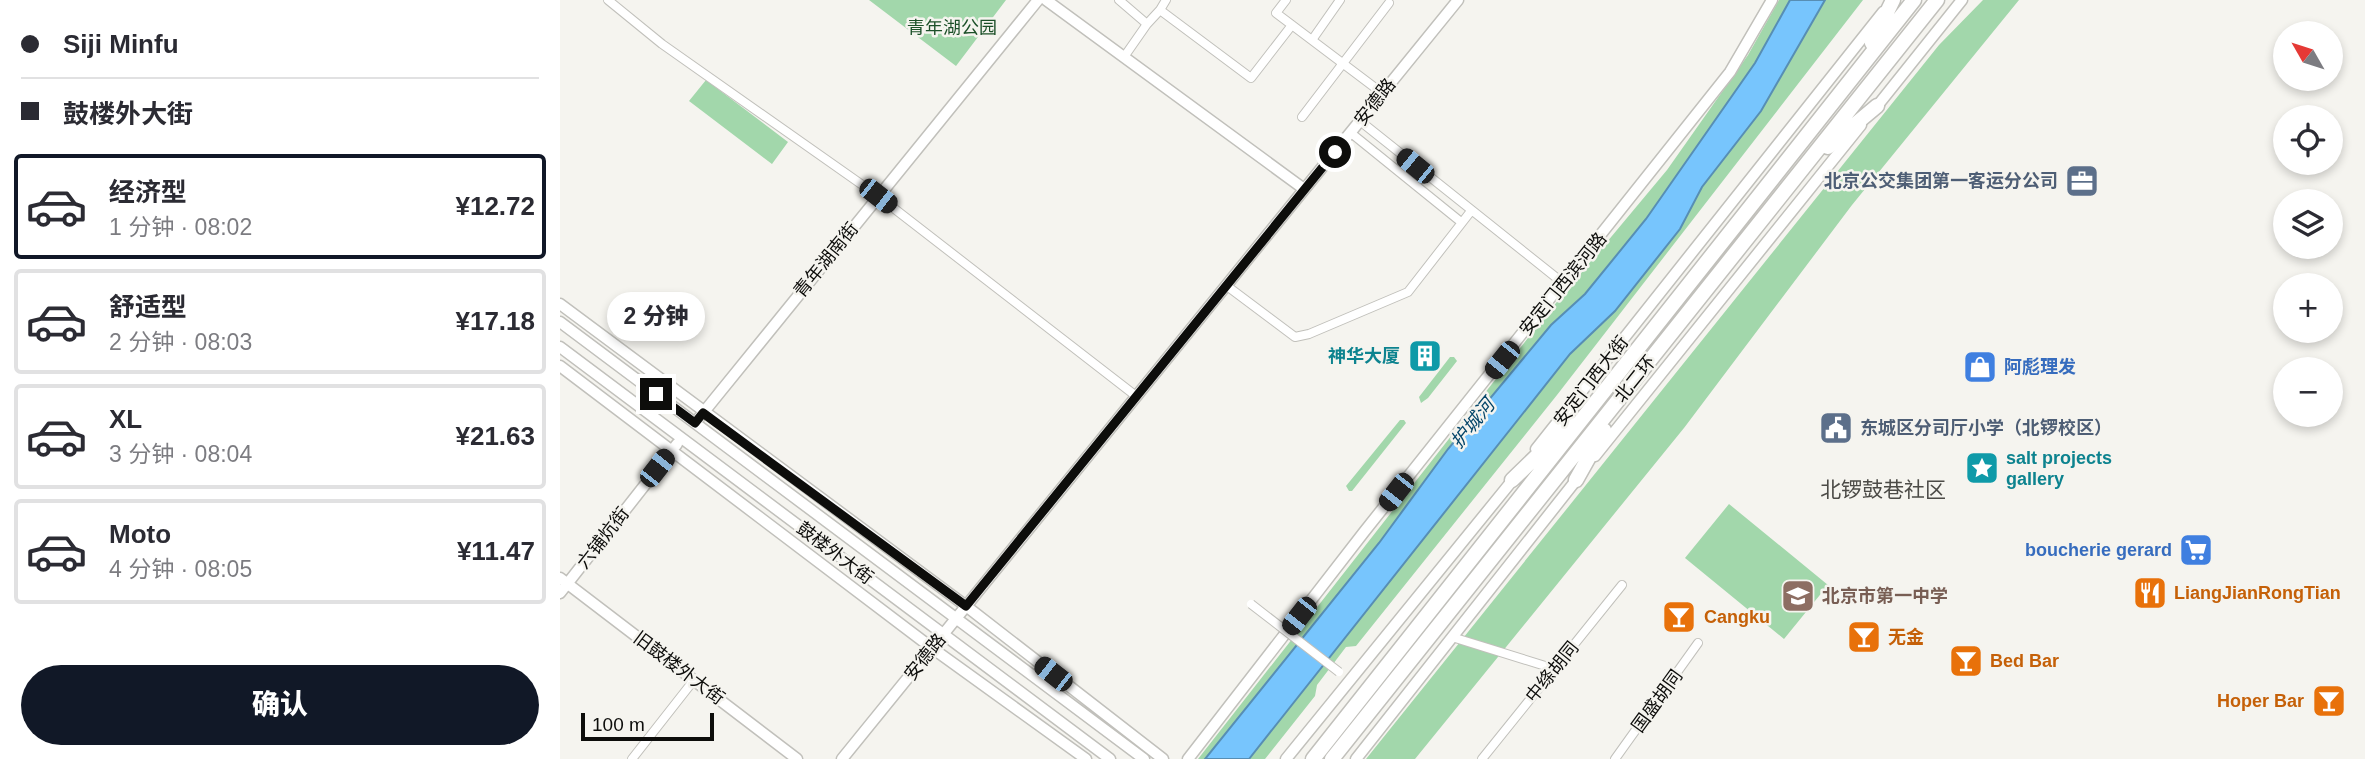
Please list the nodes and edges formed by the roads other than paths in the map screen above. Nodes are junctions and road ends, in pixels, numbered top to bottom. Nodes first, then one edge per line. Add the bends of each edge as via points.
1 (608, 0) edge
2 (1038, 0) edge
3 (1046, 0) edge
4 (1119, 0) edge
5 (1166, 0) edge
6 (1286, 0) edge
7 (1340, 0) edge
8 (1458, 0) edge
9 (1772, 0) edge
10 (1893, 0) edge
11 (1914, 0) edge
12 (1937, 0) edge
13 (1962, 0) edge
14 (1389, 4) dead end
15 (1160, 10) junction
16 (1147, 24) junction
17 (1292, 25) junction
18 (1312, 40) junction
19 (1124, 57) junction
20 (1343, 64) junction
21 (1861, 66) junction
22 (1382, 93) junction
23 (1877, 106) junction
24 (1302, 117) dead end
25 (1360, 121) junction
26 (1351, 133) junction
27 (1801, 171) junction
28 (1304, 189) junction
29 (878, 196) junction
30 (1471, 211) junction
31 (1461, 222) junction
32 (1563, 283) junction
33 (1227, 286) junction
34 (560, 304) edge
35 (560, 322) edge
36 (560, 347) edge
37 (560, 366) edge
38 (1611, 383) junction
39 (1625, 392) junction
40 (1136, 396) junction
41 (703, 413) junction
42 (695, 423) junction
43 (682, 437) junction
44 (673, 449) junction
45 (1513, 480) junction
46 (1576, 480) junction
47 (564, 580) edge
48 (1622, 585) dead end
49 (560, 593) edge
50 (1251, 604) dead end
51 (966, 606) junction
52 (956, 619) junction
53 (943, 635) junction
54 (1452, 637) junction
55 (1698, 643) dead end
56 (932, 648) junction
57 (1555, 669) junction
58 (694, 680) junction
59 (1350, 680) junction
60 (632, 759) edge
61 (797, 759) edge
62 (842, 759) edge
63 (1086, 759) edge
64 (1110, 759) edge
65 (1144, 759) edge
66 (1163, 759) edge
67 (1188, 759) edge
68 (1286, 759) edge
69 (1312, 759) edge
70 (1332, 759) edge
71 (1356, 759) edge
72 (1482, 759) edge
73 (1615, 759) edge

1 - 29 street via 662,44
2 - 29 street, 青年湖南街
3 - 19 street
4 - 16 street
5 - 15 street
6 - 17 street via 1276,13
7 - 18 street
8 - 22 street, 安德路
9 - 32 street, 安定门西滨河路 via 1730,72
10 - 21 highway
10 - 45 street, 安定门西大街
11 - 21 highway, 北二环
12 - 27 highway, 北二环
13 - 23 street
14 - 20 street
15 - 16 street
15 - 17 street via 1251,78
16 - 19 street
17 - 18 street
18 - 20 street
19 - 28 street
20 - 22 street
20 - 24 street
21 - 38 highway, 北二环
22 - 25 street, 安德路
23 - 27 highway
23 - 46 street
25 - 26 street, 安德路
25 - 30 street
26 - 28 street, 安德路
26 - 31 street
27 - 39 highway, 北二环
28 - 33 street, 安德路
29 - 40 street
29 - 41 street, 青年湖南街
30 - 31 street
30 - 32 street
31 - 33 street via 1408,292 1309,334 1295,337
32 - 67 street, 安定门西滨河路
33 - 40 street, 安德路
34 - 41 street, 鼓楼外大街
35 - 42 street, 鼓楼外大街
36 - 43 street, 鼓楼外大街
37 - 44 street, 鼓楼外大街
38 - 45 highway
38 - 69 highway, 北二环
39 - 46 highway
39 - 70 highway, 北二环
40 - 51 street, 安德路
41 - 42 street, 青年湖南街
41 - 51 street, 鼓楼外大街
42 - 52 street, 鼓楼外大街
43 - 44 street, 六铺炕街
43 - 53 street, 鼓楼外大街
44 - 47 street, 六铺炕街
44 - 56 street, 鼓楼外大街
45 - 59 street, 安定门西大街
46 - 54 street
47 - 49 street, 六铺炕街
47 - 58 street, 旧鼓楼外大街
48 - 57 street, 中绦胡同
50 - 59 street, bridge
51 - 52 street, 安德路
51 - 66 street, 鼓楼外大街
52 - 53 street, 安德路
52 - 65 street, 鼓楼外大街
53 - 56 street, 安德路
53 - 64 street, 鼓楼外大街
54 - 57 street
54 - 71 street
55 - 73 street, 国盛胡同
56 - 62 street, 安德路
56 - 63 street, 鼓楼外大街
57 - 72 street, 中绦胡同
58 - 60 street
58 - 61 street, 旧鼓楼外大街
59 - 68 street, 安定门西大街

